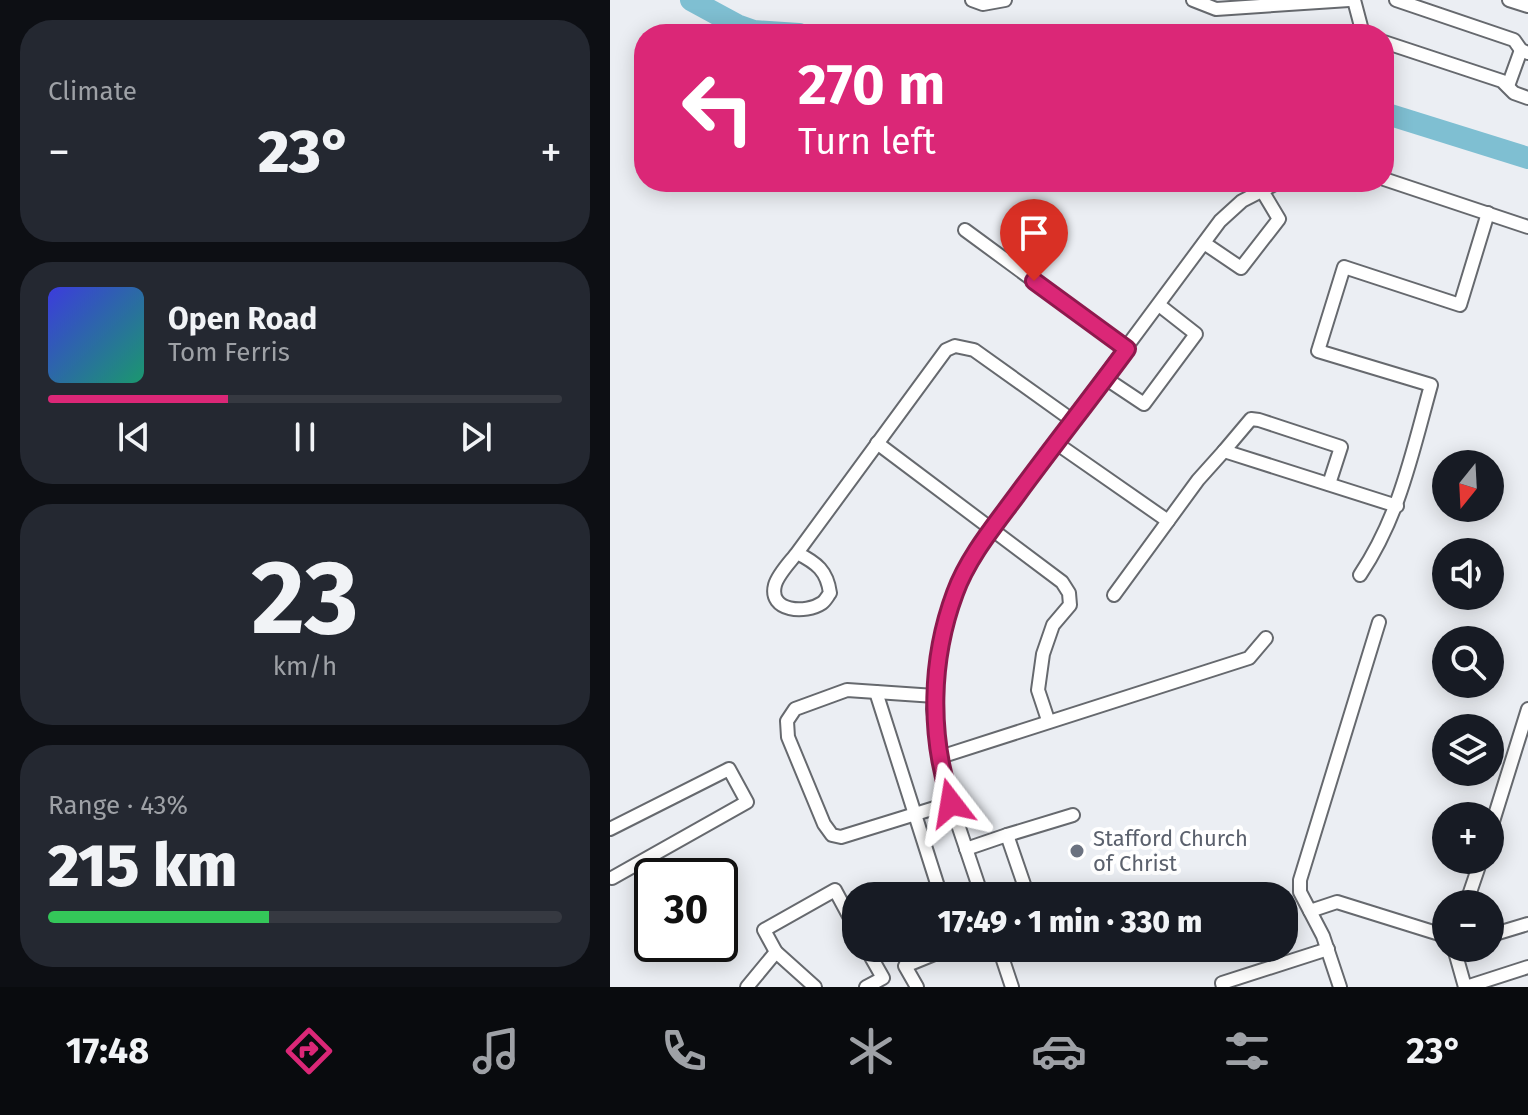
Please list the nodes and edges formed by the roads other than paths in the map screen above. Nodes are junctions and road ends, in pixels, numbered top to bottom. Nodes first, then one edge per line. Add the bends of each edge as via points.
1 (972, 0) edge
2 (1005, 0) edge
3 (1193, 0) edge
4 (1352, 0) edge
5 (1396, 0) edge
6 (1509, 0) edge
7 (1528, 6) edge
8 (1360, 24) edge
9 (1394, 45) edge
10 (1525, 52) edge
11 (1508, 86) junction
12 (1528, 98) edge
13 (1394, 182) edge
14 (1257, 192) edge
15 (1263, 192) edge
16 (1488, 213) junction
17 (1528, 227) edge
18 (965, 230) dead end
19 (1204, 243) junction
20 (1159, 305) junction
21 (1127, 349) junction
22 (1105, 378) junction
23 (1072, 420) junction
24 (877, 443) junction
25 (1056, 443) junction
26 (1224, 451) junction
27 (1329, 484) junction
28 (1397, 506) junction
29 (1168, 521) junction
30 (991, 530) junction
31 (797, 553) junction
32 (1360, 575) dead end
33 (1114, 595) dead end
34 (1379, 622) dead end
35 (1266, 638) dead end
36 (876, 692) junction
37 (935, 696) junction
38 (1528, 709) edge
39 (1048, 720) junction
40 (940, 757) junction
41 (1513, 759) junction
42 (1528, 763) edge
43 (1499, 802) edge
44 (951, 803) junction
45 (915, 814) junction
46 (1073, 815) dead end
47 (610, 829) edge
48 (1007, 835) junction
49 (966, 849) junction
50 (612, 878) edge
51 (937, 882) edge
52 (977, 882) edge
53 (1023, 882) edge
54 (842, 903) edge
55 (1310, 911) junction
56 (1528, 924) edge
57 (1504, 931) edge
58 (1432, 932) edge
59 (1328, 949) junction
60 (776, 952) junction
61 (874, 962) edge
62 (915, 962) edge
63 (1004, 962) edge
64 (1458, 962) edge
65 (1528, 967) edge
66 (1511, 980) edge
67 (747, 987) edge
68 (815, 987) edge
69 (866, 987) edge
70 (917, 987) edge
71 (1012, 987) edge
72 (1223, 987) edge
73 (1340, 987) edge
74 (1465, 987) edge

1 - 2 street
3 - 4 street via 1216,9
4 - 8 street
5 - 10 street via 1514,40
6 - 7 street
9 - 11 street
10 - 11 street
11 - 12 street
13 - 16 street
14 - 19 street via 1230,210
15 - 19 street via 1279,219 1241,268
16 - 17 street
16 - 28 street via 1460,305 1344,267 1318,351 1431,385
18 - 21 street
19 - 20 street
20 - 21 street
20 - 22 street via 1196,334 1144,404
21 - 22 street
22 - 23 street
23 - 24 street via 974,350 955,346 946,350
23 - 25 street
24 - 30 street
24 - 31 street
25 - 29 street
25 - 30 street
26 - 27 street
26 - 27 street via 1245,423 1259,420 1341,447
26 - 29 street
27 - 28 street
28 - 32 street
29 - 33 street
30 - 37 street via 955,591
30 - 39 street via 1062,582 1069,593 1070,605 1053,625 1043,654 1038,690
31 - 31 street via 775,584 776,597 788,609 821,604 830,593 828,576
34 - 55 street via 1300,880
35 - 39 street via 1249,658
36 - 37 street
36 - 45 street
36 - 45 street via 847,690 795,709 787,721 788,737 832,835 841,837
37 - 40 street
38 - 41 street
39 - 40 street
40 - 44 street
41 - 42 street
41 - 43 street
44 - 45 street
44 - 49 street
45 - 51 street
46 - 48 street
47 - 50 street via 729,769 747,802
48 - 49 street
48 - 53 street
49 - 52 street
54 - 60 street via 835,890 764,930
55 - 58 street via 1337,902
55 - 59 street
56 - 57 street
59 - 72 street via 1222,983
59 - 73 street
60 - 67 street
60 - 68 street
61 - 69 street via 883,978
62 - 70 street via 905,966
63 - 71 street
64 - 74 street
65 - 66 street
66 - 74 street

